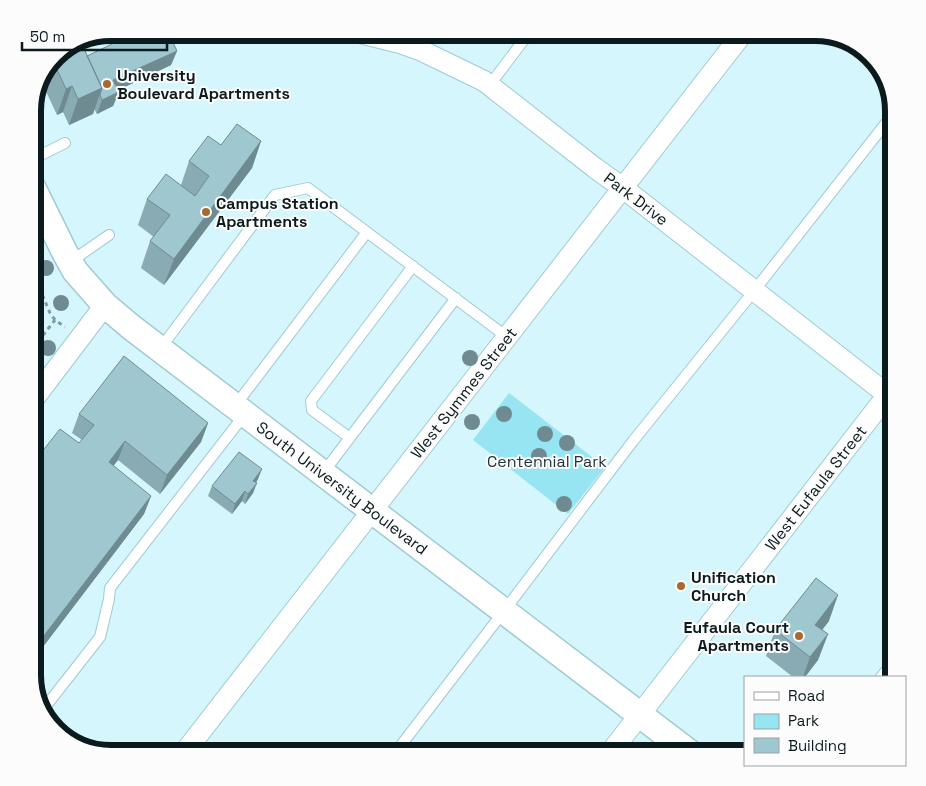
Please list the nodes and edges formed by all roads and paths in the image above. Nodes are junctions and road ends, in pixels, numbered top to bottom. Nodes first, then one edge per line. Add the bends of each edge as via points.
1 (393, 41) edge
2 (522, 41) edge
3 (736, 41) edge
4 (489, 86) junction
5 (885, 125) edge
6 (65, 143) dead end
7 (41, 155) edge
8 (622, 188) junction
9 (42, 231) edge
10 (367, 232) junction
11 (109, 235) dead end
12 (70, 262) junction
13 (413, 266) junction
14 (754, 290) junction
15 (41, 293) edge
16 (456, 298) junction
17 (105, 305) junction
18 (55, 320) junction
19 (508, 337) junction
20 (41, 338) edge
21 (80, 338) junction
22 (160, 349) junction
23 (41, 389) edge
24 (885, 389) edge
25 (885, 403) edge
26 (240, 410) junction
27 (350, 438) junction
28 (323, 474) junction
29 (372, 512) junction
30 (504, 611) junction
31 (48, 703) edge
32 (640, 715) junction
33 (191, 745) edge
34 (402, 745) edge
35 (617, 745) edge
36 (678, 745) edge

1 - 4 street, Park Drive via 420,50
2 - 4 lane
3 - 8 street, West Symmes Street
4 - 8 street, Park Drive
5 - 14 lane
6 - 7 lane
8 - 14 street, Park Drive
8 - 19 street, West Symmes Street
9 - 12 street, South University Boulevard
10 - 13 lane
10 - 22 lane via 308,188 274,195
10 - 26 lane
11 - 12 lane
12 - 17 street, South University Boulevard
13 - 16 lane
13 - 27 lane via 311,402 312,410
14 - 24 street, Park Drive
14 - 30 lane via 633,441
15 - 18 path
16 - 19 lane
16 - 27 lane
17 - 21 street
17 - 22 street, South University Boulevard
18 - 20 path
18 - 21 path
19 - 29 street, West Symmes Street
21 - 23 street
22 - 26 street, South University Boulevard
25 - 32 street, West Eufaula Street
26 - 28 street, South University Boulevard
26 - 31 lane via 110,588 100,637
27 - 28 lane
28 - 29 street, South University Boulevard
29 - 30 street, South University Boulevard
29 - 33 street, West Symmes Street
30 - 32 street, South University Boulevard
30 - 34 lane
32 - 35 street, West Eufaula Street
32 - 36 street, South University Boulevard

